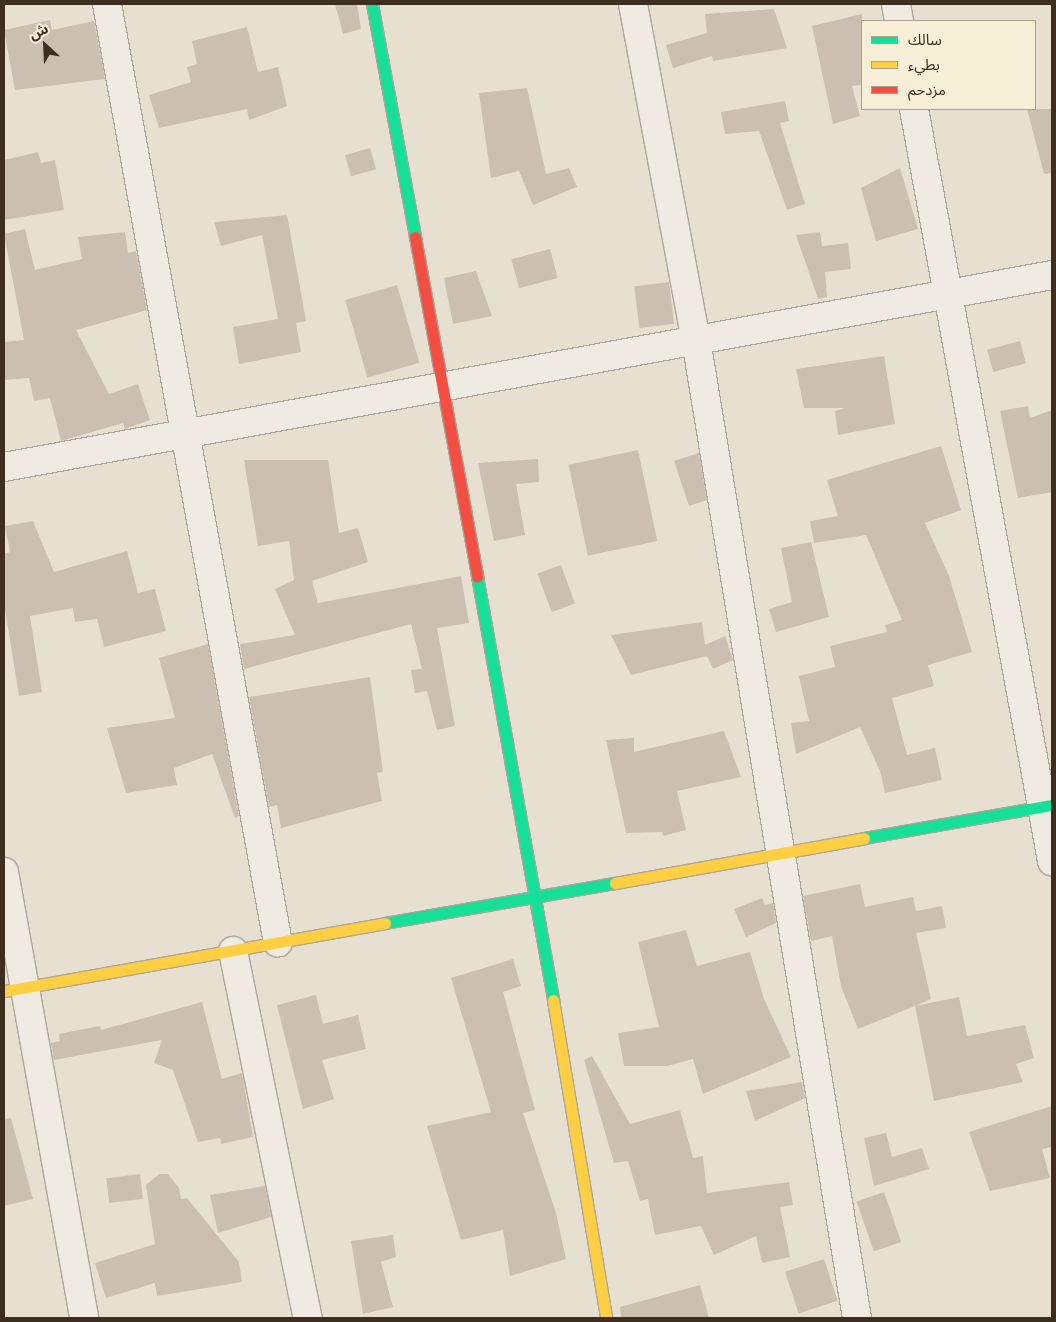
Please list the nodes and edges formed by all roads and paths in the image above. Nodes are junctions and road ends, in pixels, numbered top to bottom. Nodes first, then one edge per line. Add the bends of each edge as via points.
1 (107, 4) edge
2 (372, 4) edge
3 (633, 4) edge
4 (896, 4) edge
5 (899, 20) edge
6 (914, 110) edge
7 (1052, 275) edge
8 (948, 296) junction
9 (696, 340) junction
10 (443, 386) junction
11 (188, 434) junction
12 (4, 468) edge
13 (1048, 806) edge
14 (779, 854) junction
15 (1052, 861) edge
16 (4, 872) edge
17 (536, 899) junction
18 (278, 943) junction
19 (233, 951) junction
20 (14, 989) edge
21 (84, 1318) edge
22 (308, 1318) edge
23 (606, 1318) edge
24 (857, 1318) edge

1 - 11 street
2 - 10 street
3 - 9 street
4 - 5 street
6 - 8 street
7 - 8 street
8 - 9 street
8 - 13 street
9 - 10 street
9 - 14 street
10 - 11 street
10 - 17 street
11 - 12 street
11 - 18 street
13 - 14 street
13 - 15 street
14 - 17 street
14 - 24 street
16 - 20 street
17 - 18 street
17 - 23 street
18 - 19 street
19 - 20 street
19 - 22 street
20 - 21 street

